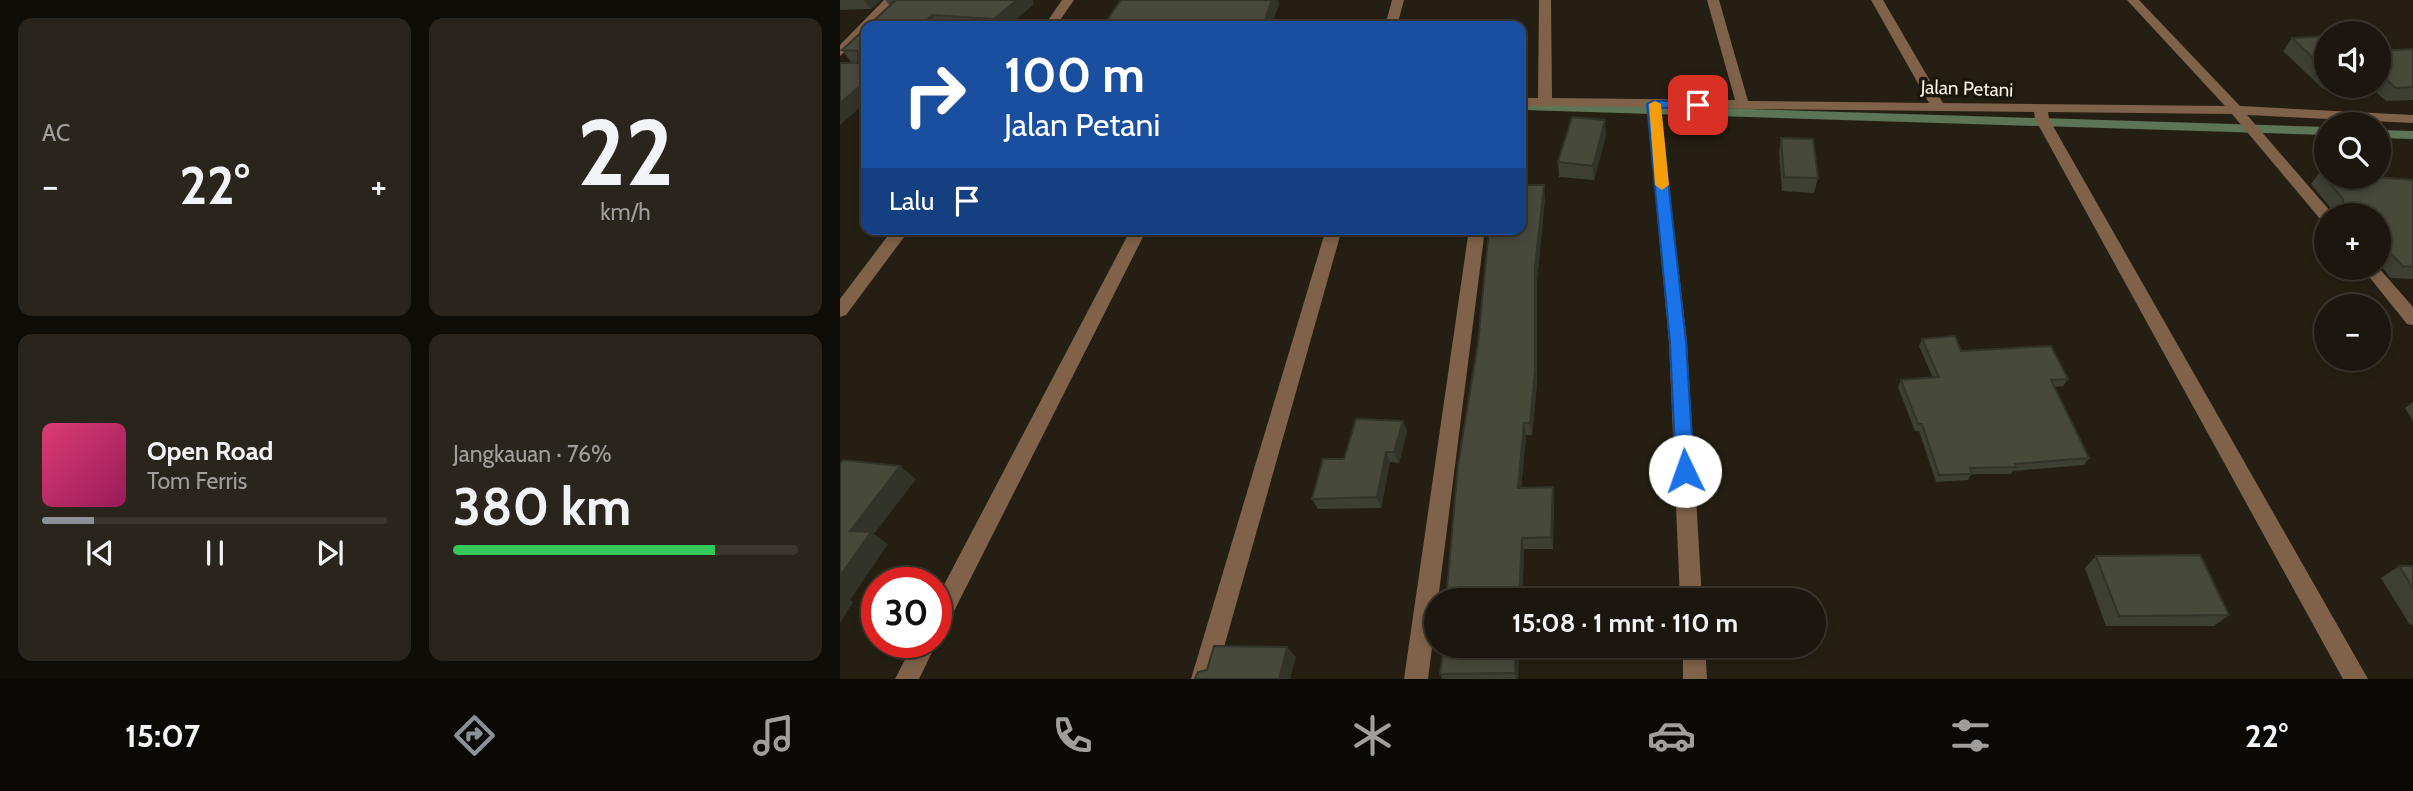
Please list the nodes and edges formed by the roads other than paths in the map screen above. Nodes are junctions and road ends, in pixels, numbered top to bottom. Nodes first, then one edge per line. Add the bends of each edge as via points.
1 (891, 0) edge
2 (1068, 0) edge
3 (1398, 0) edge
4 (1545, 0) edge
5 (1713, 0) edge
6 (1877, 0) edge
7 (2133, 0) edge
8 (870, 21) edge
9 (1053, 21) edge
10 (1392, 21) edge
11 (861, 31) edge
12 (840, 52) edge
13 (1526, 102) edge
14 (1545, 104) junction
15 (1653, 104) junction
16 (1743, 105) junction
17 (1938, 106) junction
18 (2041, 114) junction
19 (2239, 114) junction
20 (2413, 119) edge
21 (2315, 203) edge
22 (897, 235) edge
23 (1136, 235) edge
24 (1332, 235) edge
25 (1476, 235) edge
26 (2380, 280) edge
27 (840, 311) edge
28 (2413, 319) edge
29 (1690, 588) edge
30 (952, 592) edge
31 (918, 658) edge
32 (1694, 658) edge
33 (907, 679) edge
34 (1203, 679) edge
35 (1416, 679) edge
36 (1695, 679) edge
37 (2356, 679) edge

1 - 8 street
2 - 9 street
3 - 10 street
4 - 14 street
5 - 16 street
6 - 17 street
7 - 19 street
11 - 12 street
13 - 14 street, Jalan Petani
14 - 15 street, Jalan Petani
15 - 16 street, Jalan Petani
15 - 29 street via 1678,342
16 - 17 street, Jalan Petani
17 - 18 street, Jalan Petani
18 - 19 street, Jalan Petani
18 - 37 street
19 - 20 street, Jalan Petani
19 - 21 street
22 - 27 street
23 - 30 street
24 - 34 street
25 - 35 street
26 - 28 street
31 - 33 street
32 - 36 street

